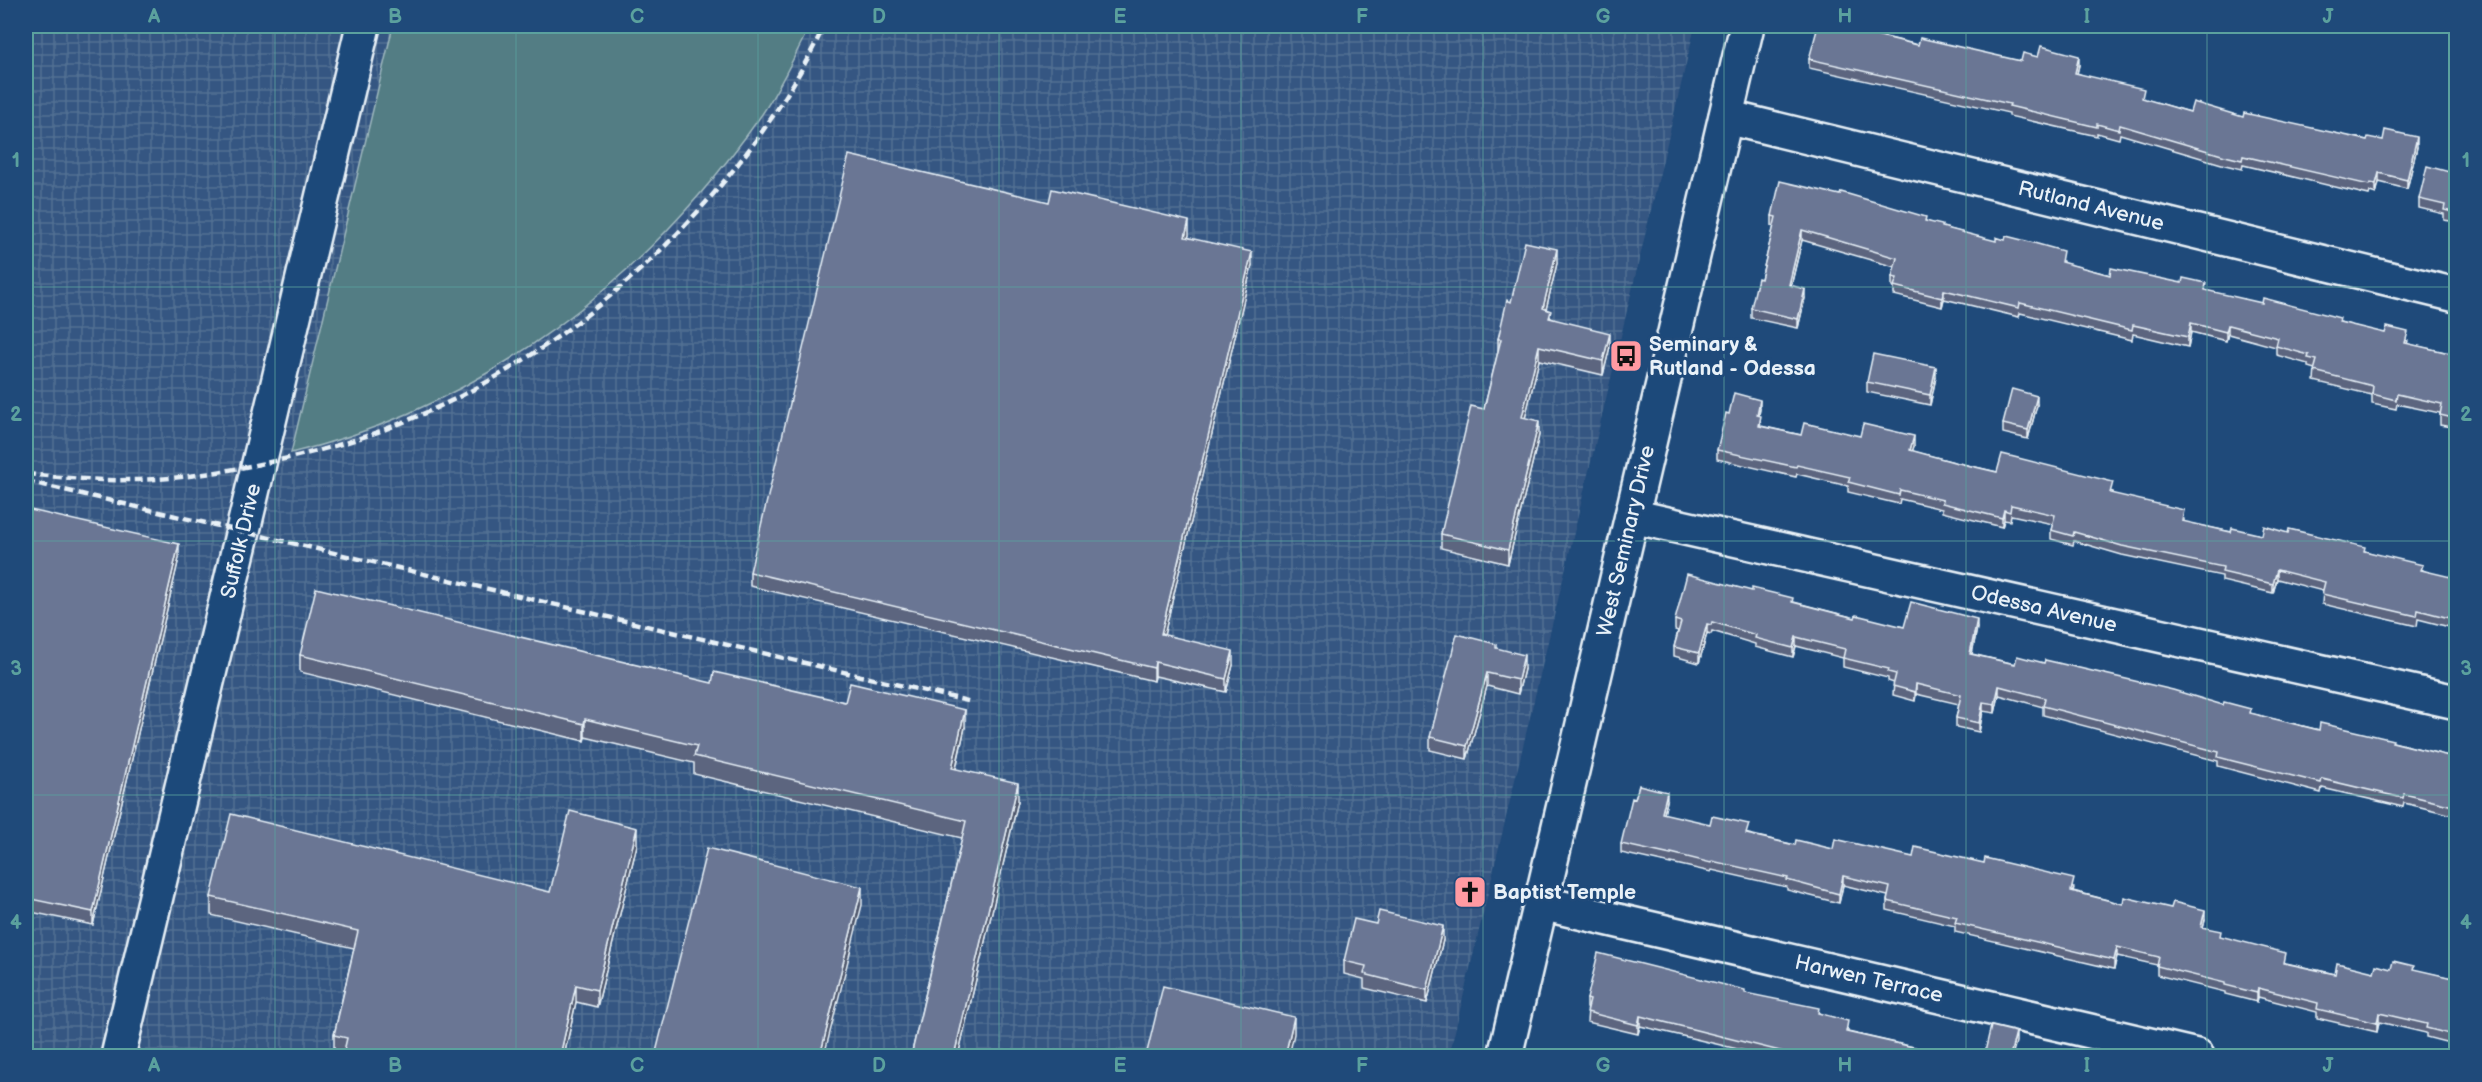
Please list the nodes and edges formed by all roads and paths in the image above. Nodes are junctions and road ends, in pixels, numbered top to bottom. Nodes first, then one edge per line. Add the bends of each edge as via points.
1 (363, 26) edge
2 (1747, 26) edge
3 (1726, 117) junction
4 (2457, 295) edge
5 (1632, 516) junction
6 (2457, 702) edge
7 (1541, 903) junction
8 (118, 1056) edge
9 (1505, 1056) edge
10 (2198, 1056) edge

1 - 8 street, Suffolk Drive
2 - 3 street, West Seminary Drive
3 - 4 street, Rutland Avenue
3 - 5 street, West Seminary Drive
5 - 6 street, Odessa Avenue
5 - 7 street, West Seminary Drive
7 - 9 street, West Seminary Drive
7 - 10 street, Harwen Terrace

